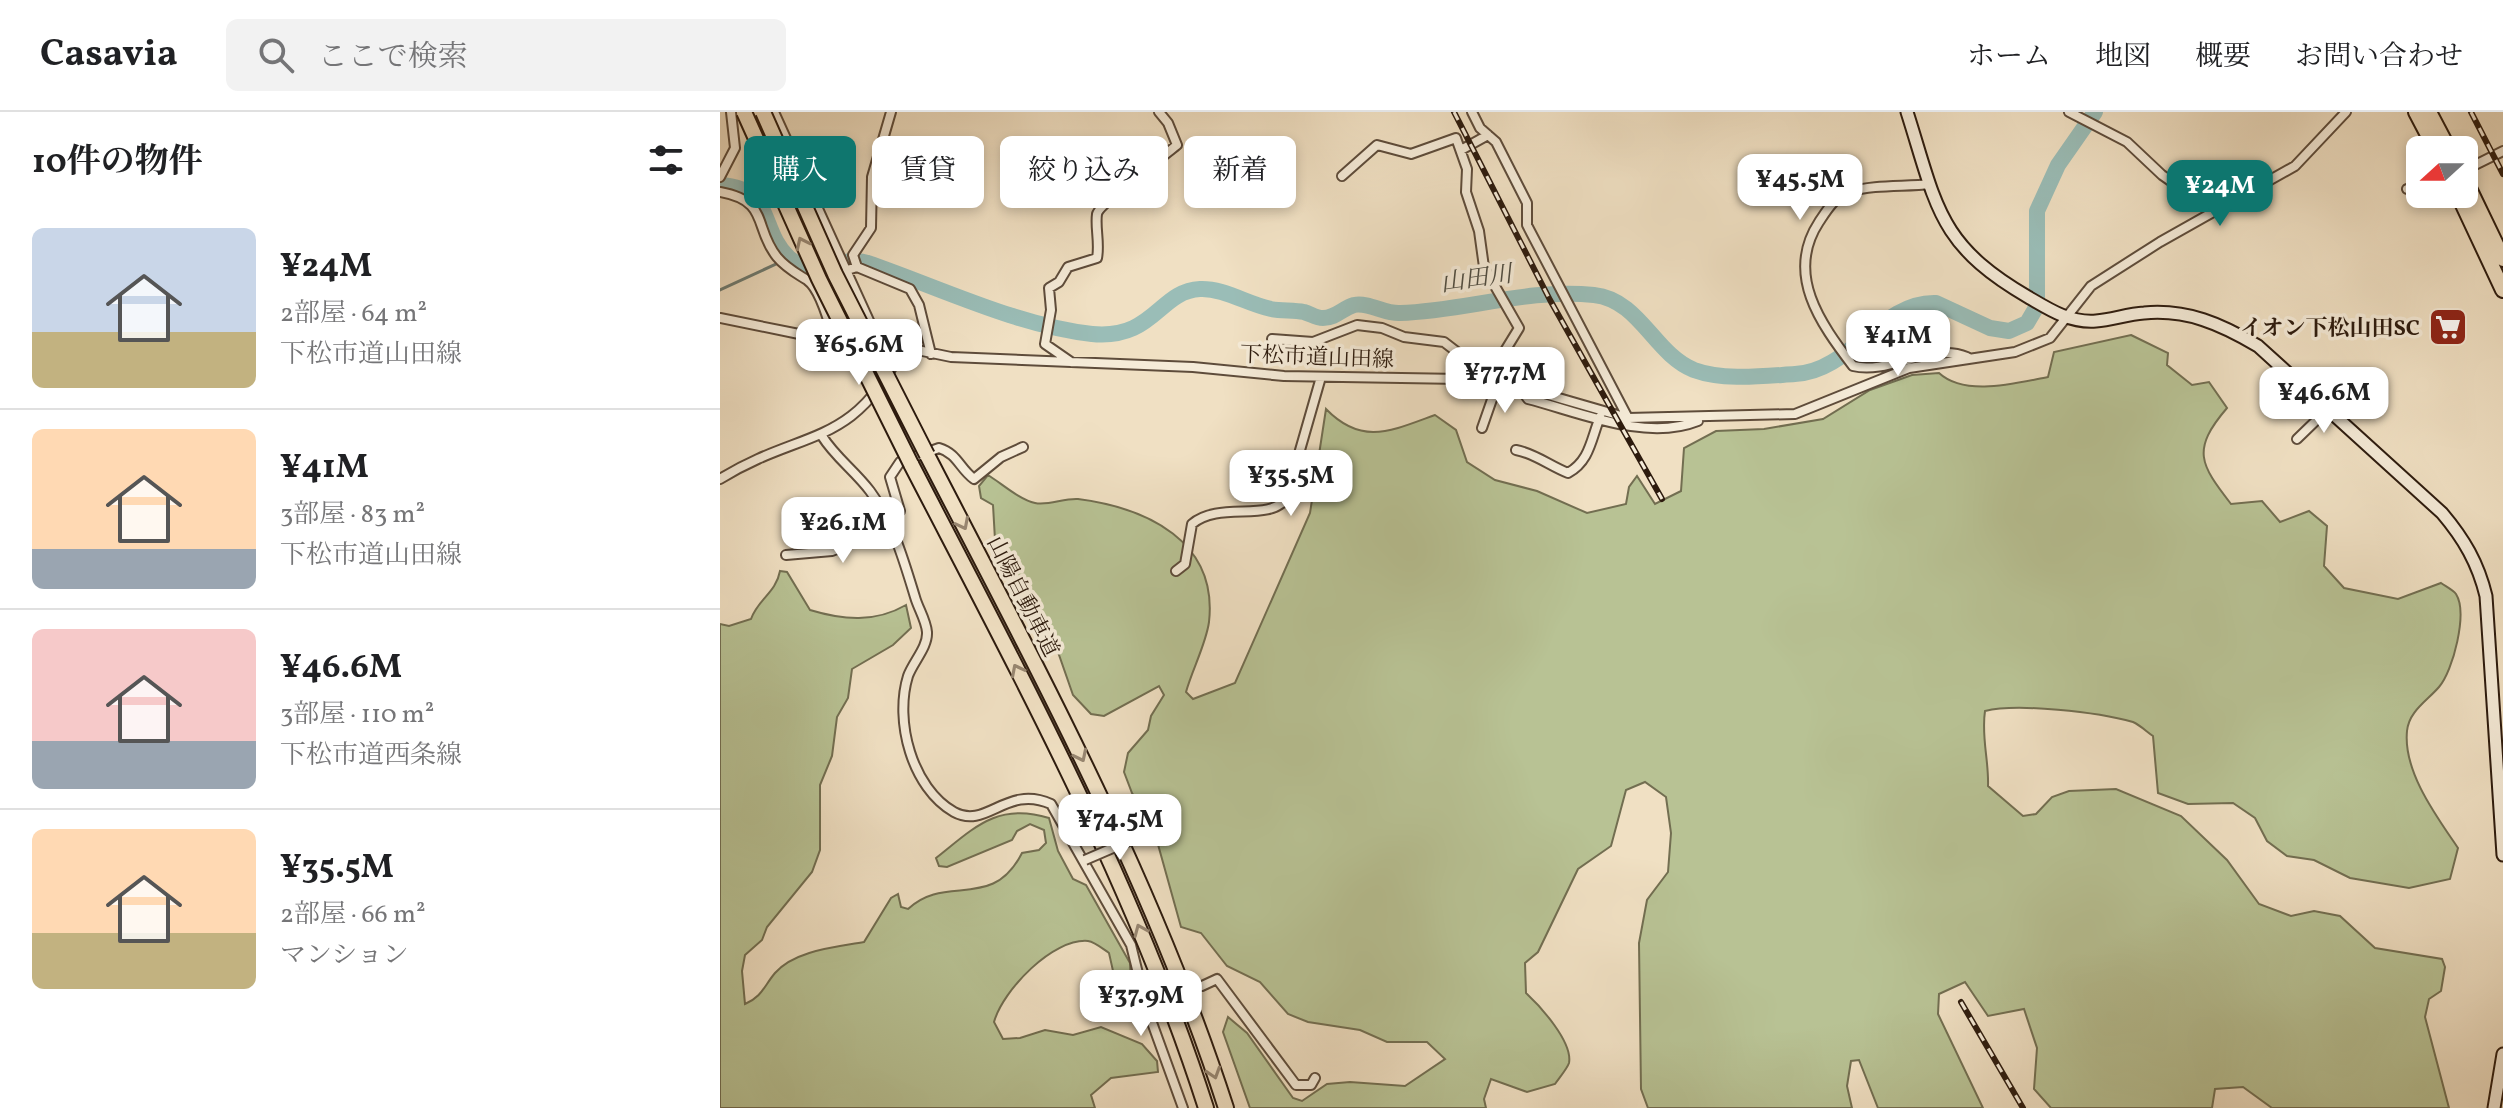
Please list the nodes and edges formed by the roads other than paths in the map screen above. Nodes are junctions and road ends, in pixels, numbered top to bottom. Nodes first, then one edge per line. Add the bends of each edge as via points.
1 (731, 112) edge
2 (744, 112) edge
3 (763, 112) edge
4 (774, 112) edge
5 (891, 112) edge
6 (1159, 112) edge
7 (1472, 112) edge
8 (1907, 112) edge
9 (2069, 112) edge
10 (2346, 112) edge
11 (2416, 112) edge
12 (2429, 112) edge
13 (1488, 135) junction
14 (2429, 136) edge
15 (2442, 136) edge
16 (1461, 150) junction
17 (2503, 151) edge
18 (2478, 164) edge
19 (1342, 176) dead end
20 (720, 177) edge
21 (1930, 184) junction
22 (720, 192) edge
23 (2478, 207) edge
24 (2465, 208) edge
25 (2215, 212) junction
26 (2503, 259) edge
27 (855, 262) junction
28 (845, 271) junction
29 (810, 281) junction
30 (2503, 290) edge
31 (721, 318) edge
32 (2068, 319) junction
33 (876, 336) junction
34 (833, 337) junction
35 (1272, 339) dead end
36 (903, 347) junction
37 (931, 354) junction
38 (1969, 358) junction
39 (1071, 362) junction
40 (1321, 377) junction
41 (1484, 385) junction
42 (1496, 388) junction
43 (1520, 391) junction
44 (2328, 409) junction
45 (1600, 417) junction
46 (1628, 418) junction
47 (1704, 418) junction
48 (1482, 428) dead end
49 (822, 436) junction
50 (2297, 439) dead end
51 (1023, 447) dead end
52 (1516, 450) dead end
53 (720, 479) edge
54 (888, 525) junction
55 (786, 555) dead end
56 (1176, 571) dead end
57 (2500, 722) edge
58 (1143, 835) dead end
59 (2503, 855) edge
60 (1084, 861) junction
61 (1202, 986) tunnel mouth
62 (1160, 1001) tunnel mouth
63 (1146, 1006) junction
64 (2503, 1054) edge
65 (1315, 1078) dead end
66 (1183, 1108) edge
67 (1206, 1108) edge
68 (1226, 1108) edge
69 (2494, 1108) edge

1 - 20 street via 735,148
67 -> 2 highway, 山陽自動車道, bridge via 1164,987 1094,828 819,279
3 -> 68 highway, 山陽自動車道, bridge via 835,274 1123,846 1182,981
4 - 28 street
5 - 27 street via 874,166 871,228
6 - 39 street via 1177,145 1102,204 1097,213 1097,258 1068,267 1049,288 1048,349
7 - 13 street
8 - 21 street
9 - 25 street via 2127,142 2162,175
10 - 25 street, 下松市道山田線 via 2295,166
11 - 14 highway
12 - 15 highway
13 - 16 street
13 - 46 street via 1527,203 1527,225
16 - 19 street via 1451,137 1411,154 1377,145
16 - 43 street via 1484,267 1519,328 1491,378
17 - 18 street
21 - 32 street via 1961,249 2006,284
21 - 38 street via 1851,191 1838,197 1810,236 1803,278 1814,309 1850,363 1869,370 1949,354
22 - 29 street via 734,194 756,209 778,258
23 - 26 highway
24 - 30 highway
25 - 32 street, 下松市道山田線 via 2091,286
27 - 28 street
27 - 37 street via 910,289
28 - 29 street
28 - 33 street
29 - 34 street
31 - 34 street, 下松市道山田線
32 - 38 street, 下松市道山田線 via 2035,346
32 - 44 street via 2097,321 2166,312 2208,320 2258,346
33 - 34 street, 下松市道山田線
33 - 36 street, 下松市道山田線
35 - 41 street via 1313,342 1347,327 1382,328 1444,342
36 - 37 street, 下松市道山田線
36 - 49 street via 880,388 841,426
37 - 39 street, 下松市道山田線
38 - 47 street, 下松市道山田線 via 1886,375 1795,414
39 - 40 street, 下松市道山田線
40 - 41 street, 下松市道山田線 via 1433,377
40 - 56 street via 1286,499 1273,510 1218,512 1196,520 1185,564
41 - 42 street, 下松市道山田線
42 - 43 street, 下松市道山田線
42 - 48 street
43 - 45 street via 1528,399
43 - 46 street, 下松市道山田線
44 - 50 street
44 - 57 street via 2442,513 2470,551 2486,596
45 - 47 street via 1650,428
45 - 52 street via 1586,458 1568,473
46 - 47 street, 下松市道山田線
49 - 53 street via 750,462
49 - 54 street via 870,492
51 - 54 street via 974,479 959,459 939,448 900,462 890,477 900,511
54 - 55 street via 832,551
54 - 60 street via 927,631 909,674 906,706 906,735 924,784 965,815 977,816 1012,798 1034,796 1051,804
57 - 59 street
58 - 60 street, bridge
60 - 63 street via 1131,945
61 - 65 street via 1217,979 1296,1085 1311,1085
62 - 63 street
63 - 66 street
64 - 69 street

